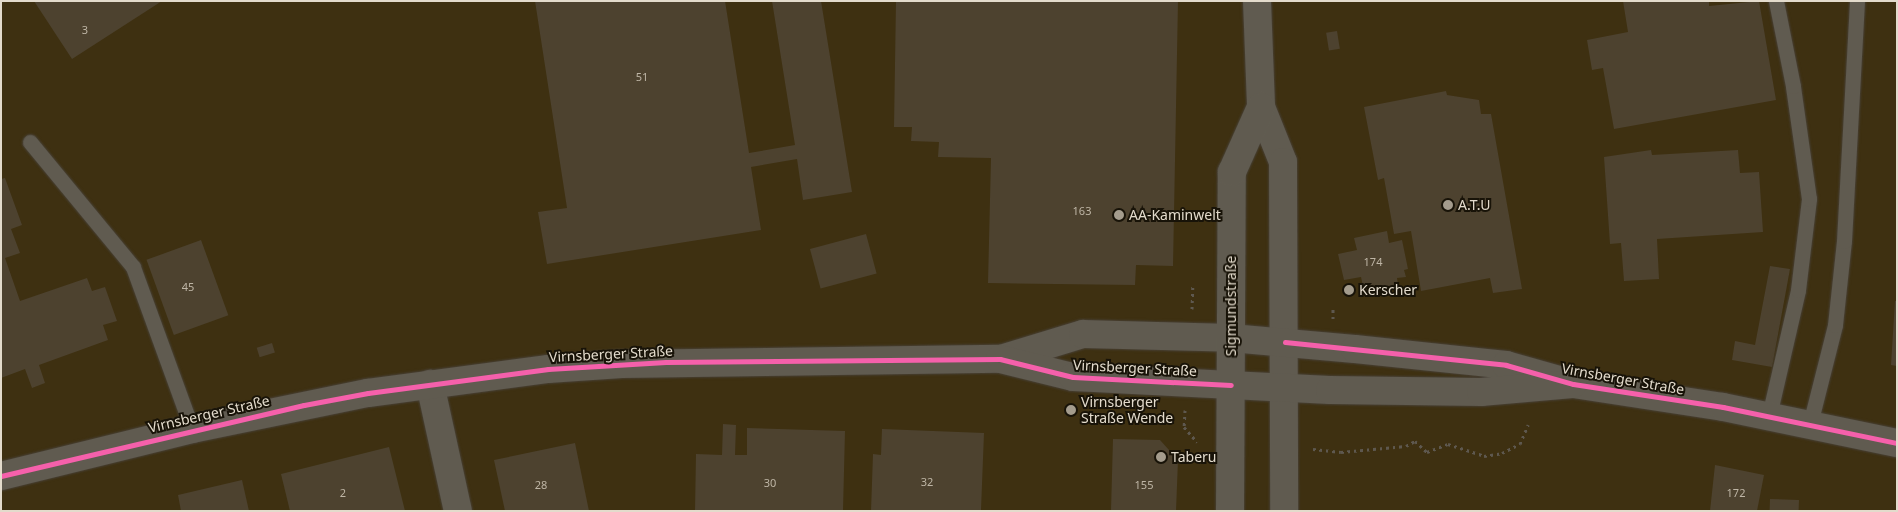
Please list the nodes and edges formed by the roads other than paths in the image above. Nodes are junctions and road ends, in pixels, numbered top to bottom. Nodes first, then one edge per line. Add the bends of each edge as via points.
1 (1258, 1) edge
2 (1776, 1) edge
3 (1856, 1) edge
4 (1261, 107) junction
5 (30, 142) dead end
6 (1231, 338) junction
7 (1285, 342) junction
8 (1000, 360) junction
9 (430, 384) junction
10 (1573, 384) junction
11 (1231, 385) junction
12 (1285, 388) junction
13 (1769, 416) junction
14 (1810, 424) junction
15 (192, 429) junction
16 (1897, 443) edge
17 (1, 476) edge
18 (458, 511) edge
19 (1230, 511) edge
20 (1284, 511) edge

1 - 4 main road, Sigmundstraße
2 - 13 lane via 1793,86 1809,199 1798,290
3 - 14 lane via 1844,241 1835,325
4 - 6 main road, Sigmundstraße via 1232,172
4 - 7 main road, Sigmundstraße via 1283,162
5 - 15 lane via 133,267
6 - 7 main road, Virnsberger Straße
6 - 8 main road, Virnsberger Straße via 1083,334
6 - 11 main road, Sigmundstraße
7 - 10 main road, Virnsberger Straße via 1506,365
7 - 12 main road, Sigmundstraße
8 - 9 main road, Virnsberger Straße via 622,364 548,369
8 - 11 main road, Virnsberger Straße via 1073,377
9 - 15 main road, Virnsberger Straße via 350,396
9 - 18 main road
10 - 12 main road, Virnsberger Straße via 1481,392
10 - 13 main road, Virnsberger Straße
11 - 12 main road, Virnsberger Straße
11 - 19 main road, Sigmundstraße
12 - 20 main road, Sigmundstraße
13 - 14 main road, Virnsberger Straße
14 - 16 main road, Virnsberger Straße
15 - 17 main road, Virnsberger Straße

